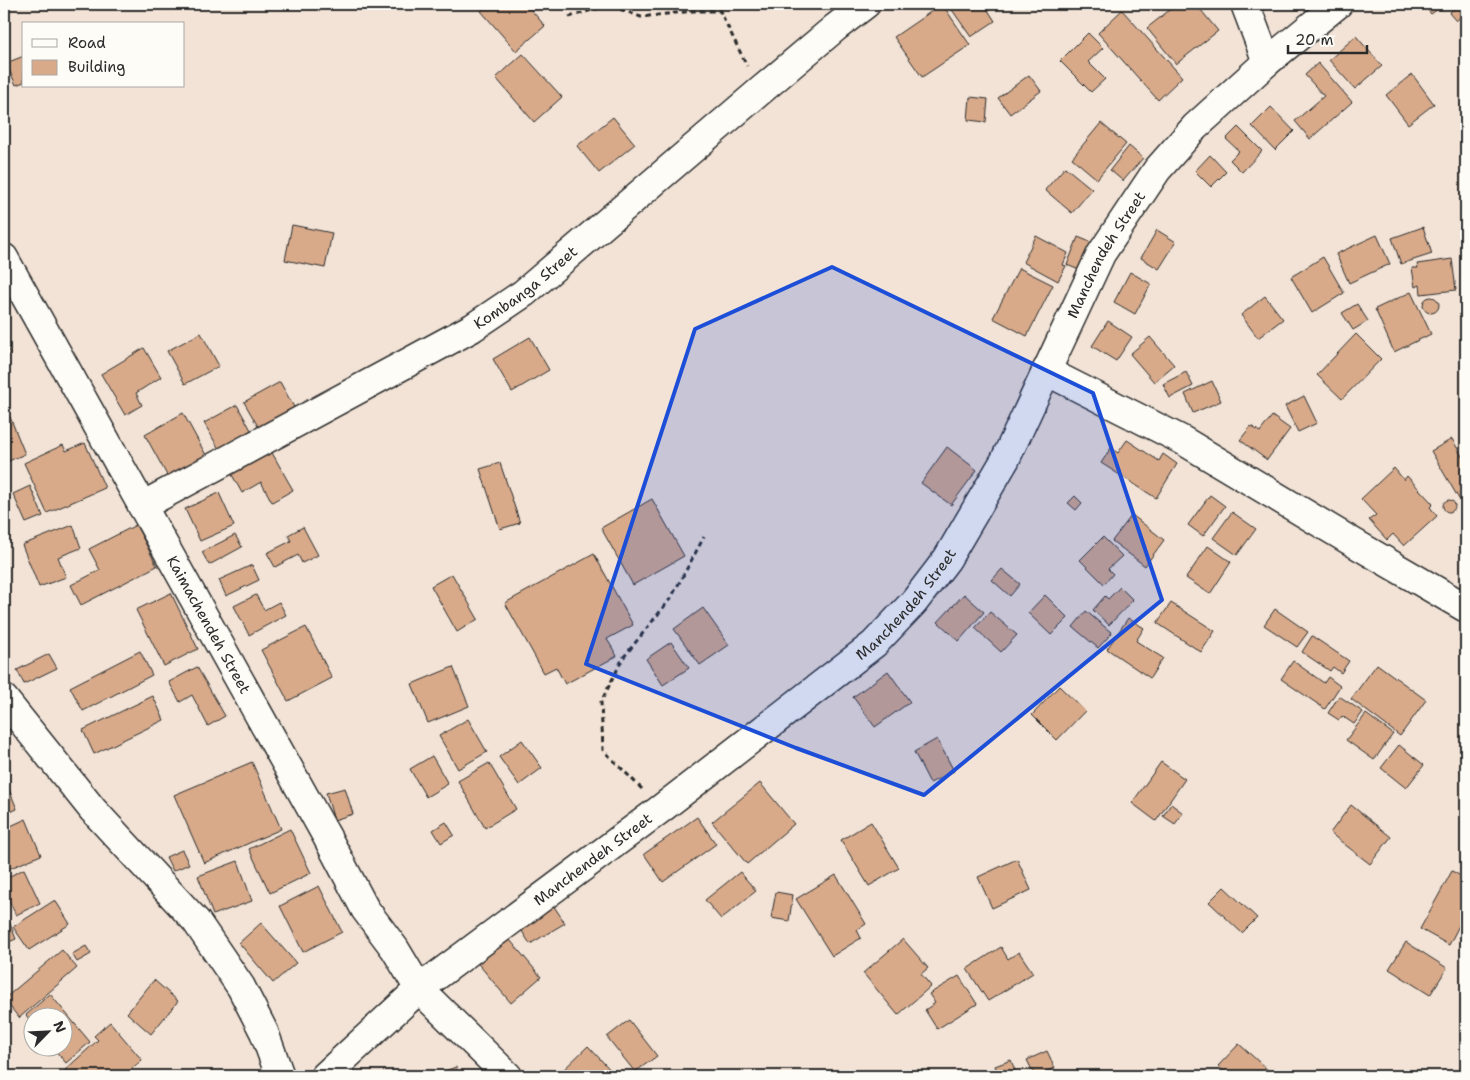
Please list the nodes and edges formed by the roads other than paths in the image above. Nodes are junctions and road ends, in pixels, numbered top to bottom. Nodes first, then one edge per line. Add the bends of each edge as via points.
1 (866, 4) edge
2 (1245, 4) edge
3 (1338, 4) edge
4 (1267, 62) junction
5 (4, 258) edge
6 (1046, 371) junction
7 (142, 506) junction
8 (1466, 608) edge
9 (4, 699) edge
10 (419, 989) junction
11 (280, 1076) edge
12 (325, 1076) edge
13 (508, 1076) edge

1 - 7 street, Kombanga Street via 524,293 472,328
2 - 4 street
3 - 4 street, Manchendeh Street
4 - 6 street, Manchendeh Street via 1195,127 1157,170 1100,254
5 - 7 street, Kaimachendeh Street
6 - 8 street via 1182,440
6 - 10 street, Manchendeh Street via 1005,460 947,559 914,602 874,644 662,808
7 - 10 street, Kaimachendeh Street via 366,909
9 - 11 street via 93,810 196,921 241,987 264,1032
10 - 12 street, Manchendeh Street
10 - 13 street, Kaimachendeh Street

